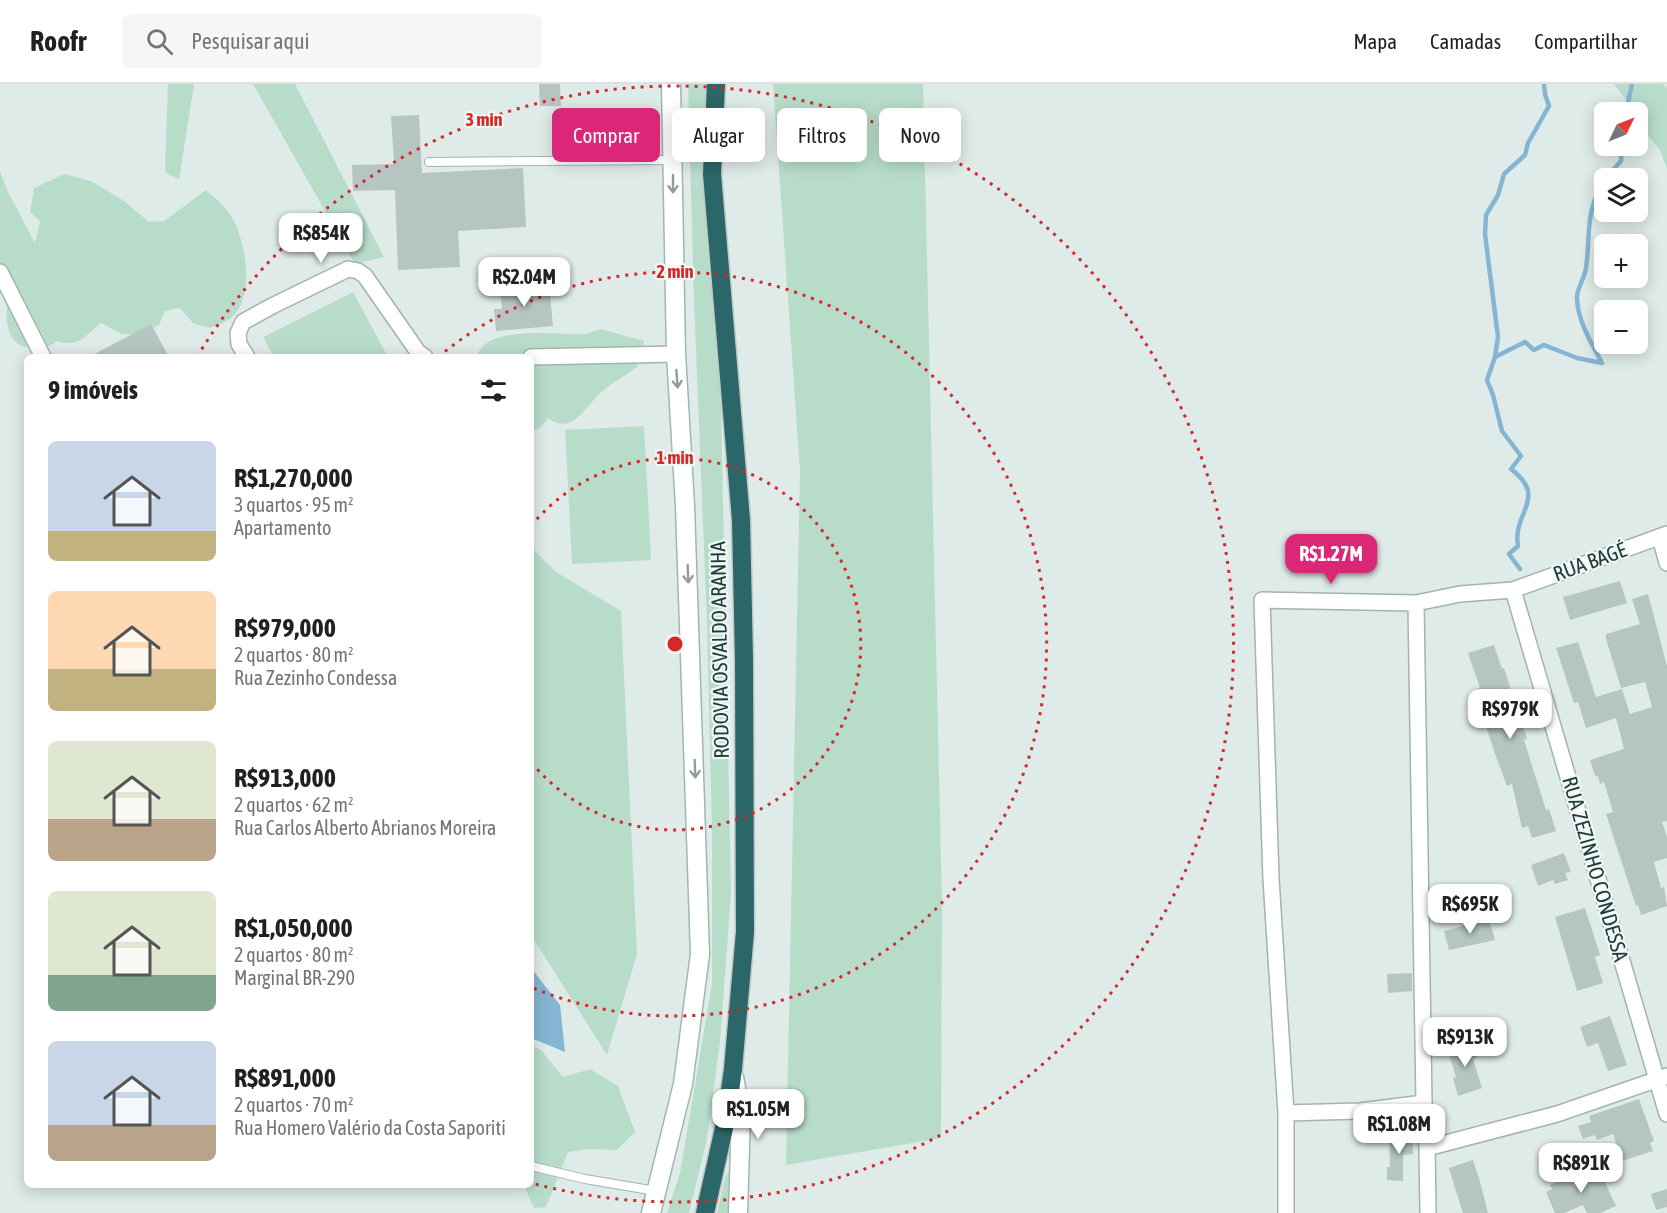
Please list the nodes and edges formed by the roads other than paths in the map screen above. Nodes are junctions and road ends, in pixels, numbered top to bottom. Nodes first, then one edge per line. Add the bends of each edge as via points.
1 (671, 84) edge
2 (716, 84) edge
3 (672, 122) edge
4 (672, 160) edge
5 (429, 162) dead end
6 (673, 162) edge
7 (0, 272) edge
8 (41, 354) edge
9 (245, 354) edge
10 (421, 354) edge
11 (676, 354) junction
12 (534, 357) edge
13 (1663, 536) edge
14 (1667, 563) edge
15 (1513, 590) junction
16 (1416, 603) junction
17 (733, 1069) junction
18 (1662, 1078) edge
19 (1424, 1103) junction
20 (1286, 1113) junction
21 (1667, 1114) edge
22 (1427, 1148) junction
23 (534, 1167) edge
24 (657, 1191) junction
25 (651, 1213) edge
26 (705, 1213) edge
27 (738, 1213) edge
28 (1286, 1213) edge
29 (1428, 1213) edge

1 - 3 main road
2 - 17 highway, RODOVIA OSVALDO ARANHA via 712,174 741,520 744,648 745,932
4 - 5 lane
6 -> 11 main road
7 - 8 street
9 - 10 street via 238,333 243,322 348,269 365,276
11 - 12 street
11 -> 24 main road via 700,954 683,1084
13 - 14 street
13 - 15 street, RUA BAGÉ
15 - 16 street, RUA BAGÉ via 1460,594
15 - 18 street, RUA ZEZINHO CONDESSA
16 - 19 street
16 - 20 street, RUA BAGÉ via 1262,600 1271,879
17 - 26 highway, RODOVIA OSVALDO ARANHA
17 - 27 main road via 741,1116
18 - 21 street, RUA ZEZINHO CONDESSA
18 - 22 street via 1557,1113
19 - 20 street via 1360,1111
19 - 22 street
20 - 28 street
22 - 29 street
23 - 24 lane
24 - 25 main road

